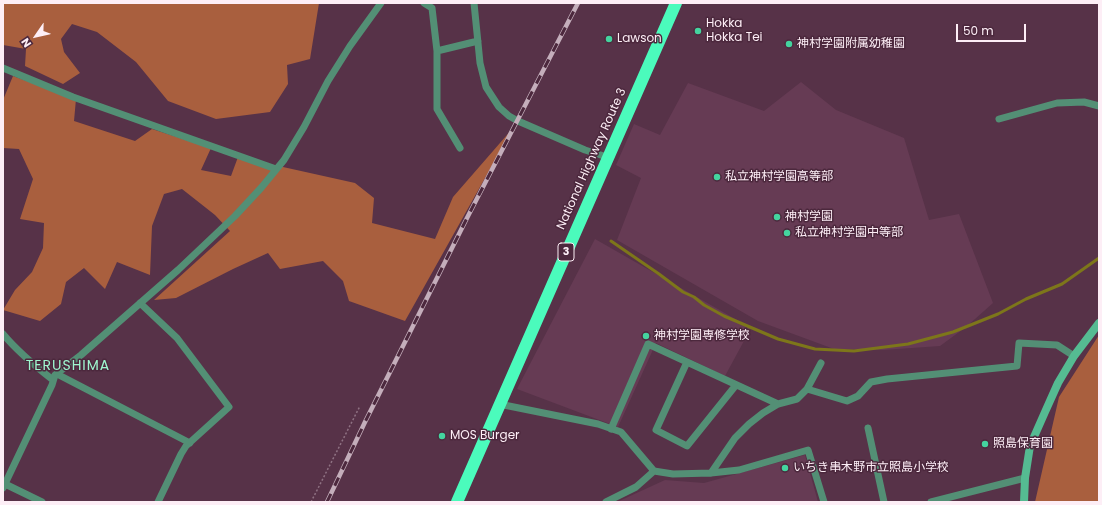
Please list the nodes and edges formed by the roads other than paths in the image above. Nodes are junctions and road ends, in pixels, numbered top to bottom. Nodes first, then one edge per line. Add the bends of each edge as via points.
1 (380, 3) edge
2 (424, 3) edge
3 (474, 3) edge
4 (676, 3) edge
5 (478, 41) junction
6 (437, 51) junction
7 (3, 68) edge
8 (1099, 106) edge
9 (999, 119) dead end
10 (460, 148) dead end
11 (607, 157) junction
12 (276, 169) junction
13 (140, 303) junction
14 (1099, 323) edge
15 (3, 334) edge
16 (1074, 356) junction
17 (687, 362) junction
18 (821, 364) dead end
19 (55, 377) junction
20 (736, 385) junction
21 (807, 389) junction
22 (499, 404) junction
23 (778, 404) junction
24 (611, 428) junction
25 (868, 428) dead end
26 (190, 443) junction
27 (654, 471) junction
28 (711, 474) junction
29 (1025, 478) junction
30 (4, 485) edge
31 (42, 502) edge
32 (158, 502) edge
33 (457, 502) edge
34 (606, 502) edge
35 (824, 502) edge
36 (884, 502) edge
37 (931, 502) edge
38 (1024, 502) edge

1 - 12 street via 328,81 304,127
2 - 6 street via 432,8
3 - 5 street
4 - 11 highway, National Highway Route 3 / 3
5 - 6 street
5 - 11 street via 486,87 499,107 509,116 585,150
6 - 10 street via 437,108
7 - 12 street via 73,97
8 - 9 street via 1084,102 1057,103
11 - 22 highway, National Highway Route 3 / 3
12 - 13 street via 235,216
13 - 19 street
13 - 26 street via 177,338 229,407
14 - 16 street
15 - 19 street via 38,369
16 - 21 street via 1057,345 1019,343 1016,366 871,382 858,396 847,401
16 - 29 street via 1058,383 1030,446
17 - 20 street
17 - 20 street via 656,430 687,446
17 - 24 street via 648,344
18 - 21 street
19 - 26 street
19 - 30 street
20 - 23 street
21 - 23 street via 798,399
22 - 24 street
22 - 33 highway, National Highway Route 3 / 3
23 - 28 street via 763,412 735,438
24 - 27 street via 621,432
25 - 36 street
26 - 32 street via 181,454
27 - 28 street
27 - 34 street via 636,487
28 - 35 street via 739,470 808,450
29 - 37 street
29 - 38 street
30 - 31 street

